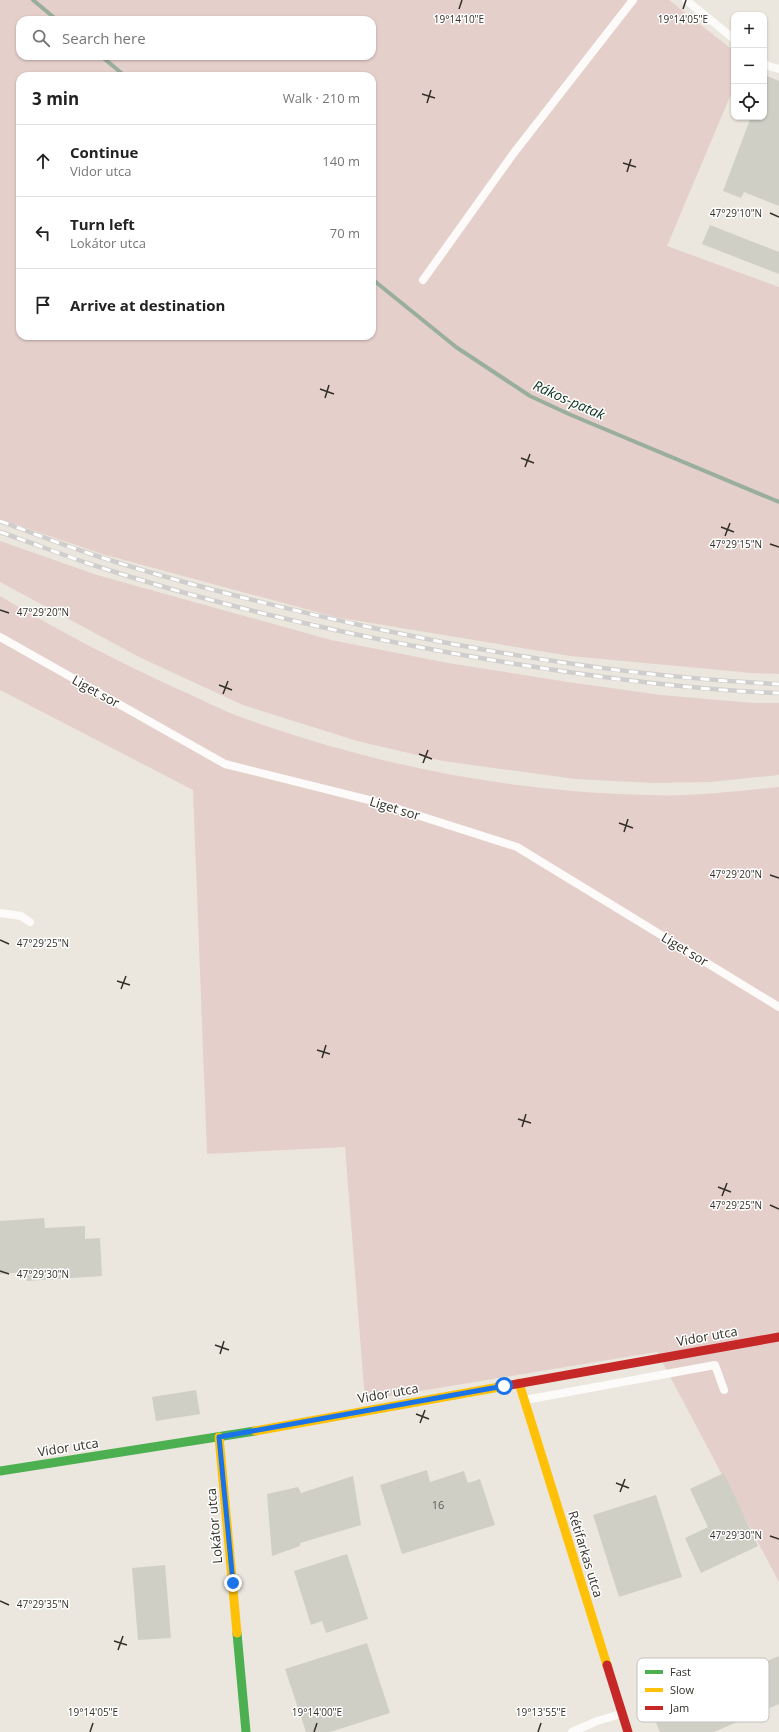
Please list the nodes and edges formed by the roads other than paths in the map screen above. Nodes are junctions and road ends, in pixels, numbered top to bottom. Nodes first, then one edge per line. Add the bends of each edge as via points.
1 (633, 0) edge
2 (686, 0) edge
3 (731, 37) edge
4 (767, 65) edge
5 (779, 69) edge
6 (423, 280) dead end
7 (0, 637) edge
8 (0, 913) edge
9 (30, 922) dead end
10 (779, 1007) edge
11 (779, 1337) edge
12 (519, 1383) junction
13 (724, 1390) dead end
14 (524, 1400) junction
15 (219, 1437) junction
16 (0, 1470) edge
17 (622, 1713) junction
18 (246, 1732) edge
19 (572, 1732) edge
20 (628, 1732) edge

1 - 6 lane via 513,154
2 - 3 lane
4 - 5 lane
7 - 10 lane, Liget sor via 225,764 373,801 517,847
8 - 9 lane via 20,916
11 - 12 street, Vidor utca
12 - 14 street, Rétifarkas utca
12 - 15 street, Vidor utca
13 - 14 lane via 715,1365
14 - 17 street, Rétifarkas utca
15 - 16 street, Vidor utca
15 - 18 street, Lokátor utca
17 - 19 lane
17 - 20 street, Rétifarkas utca

